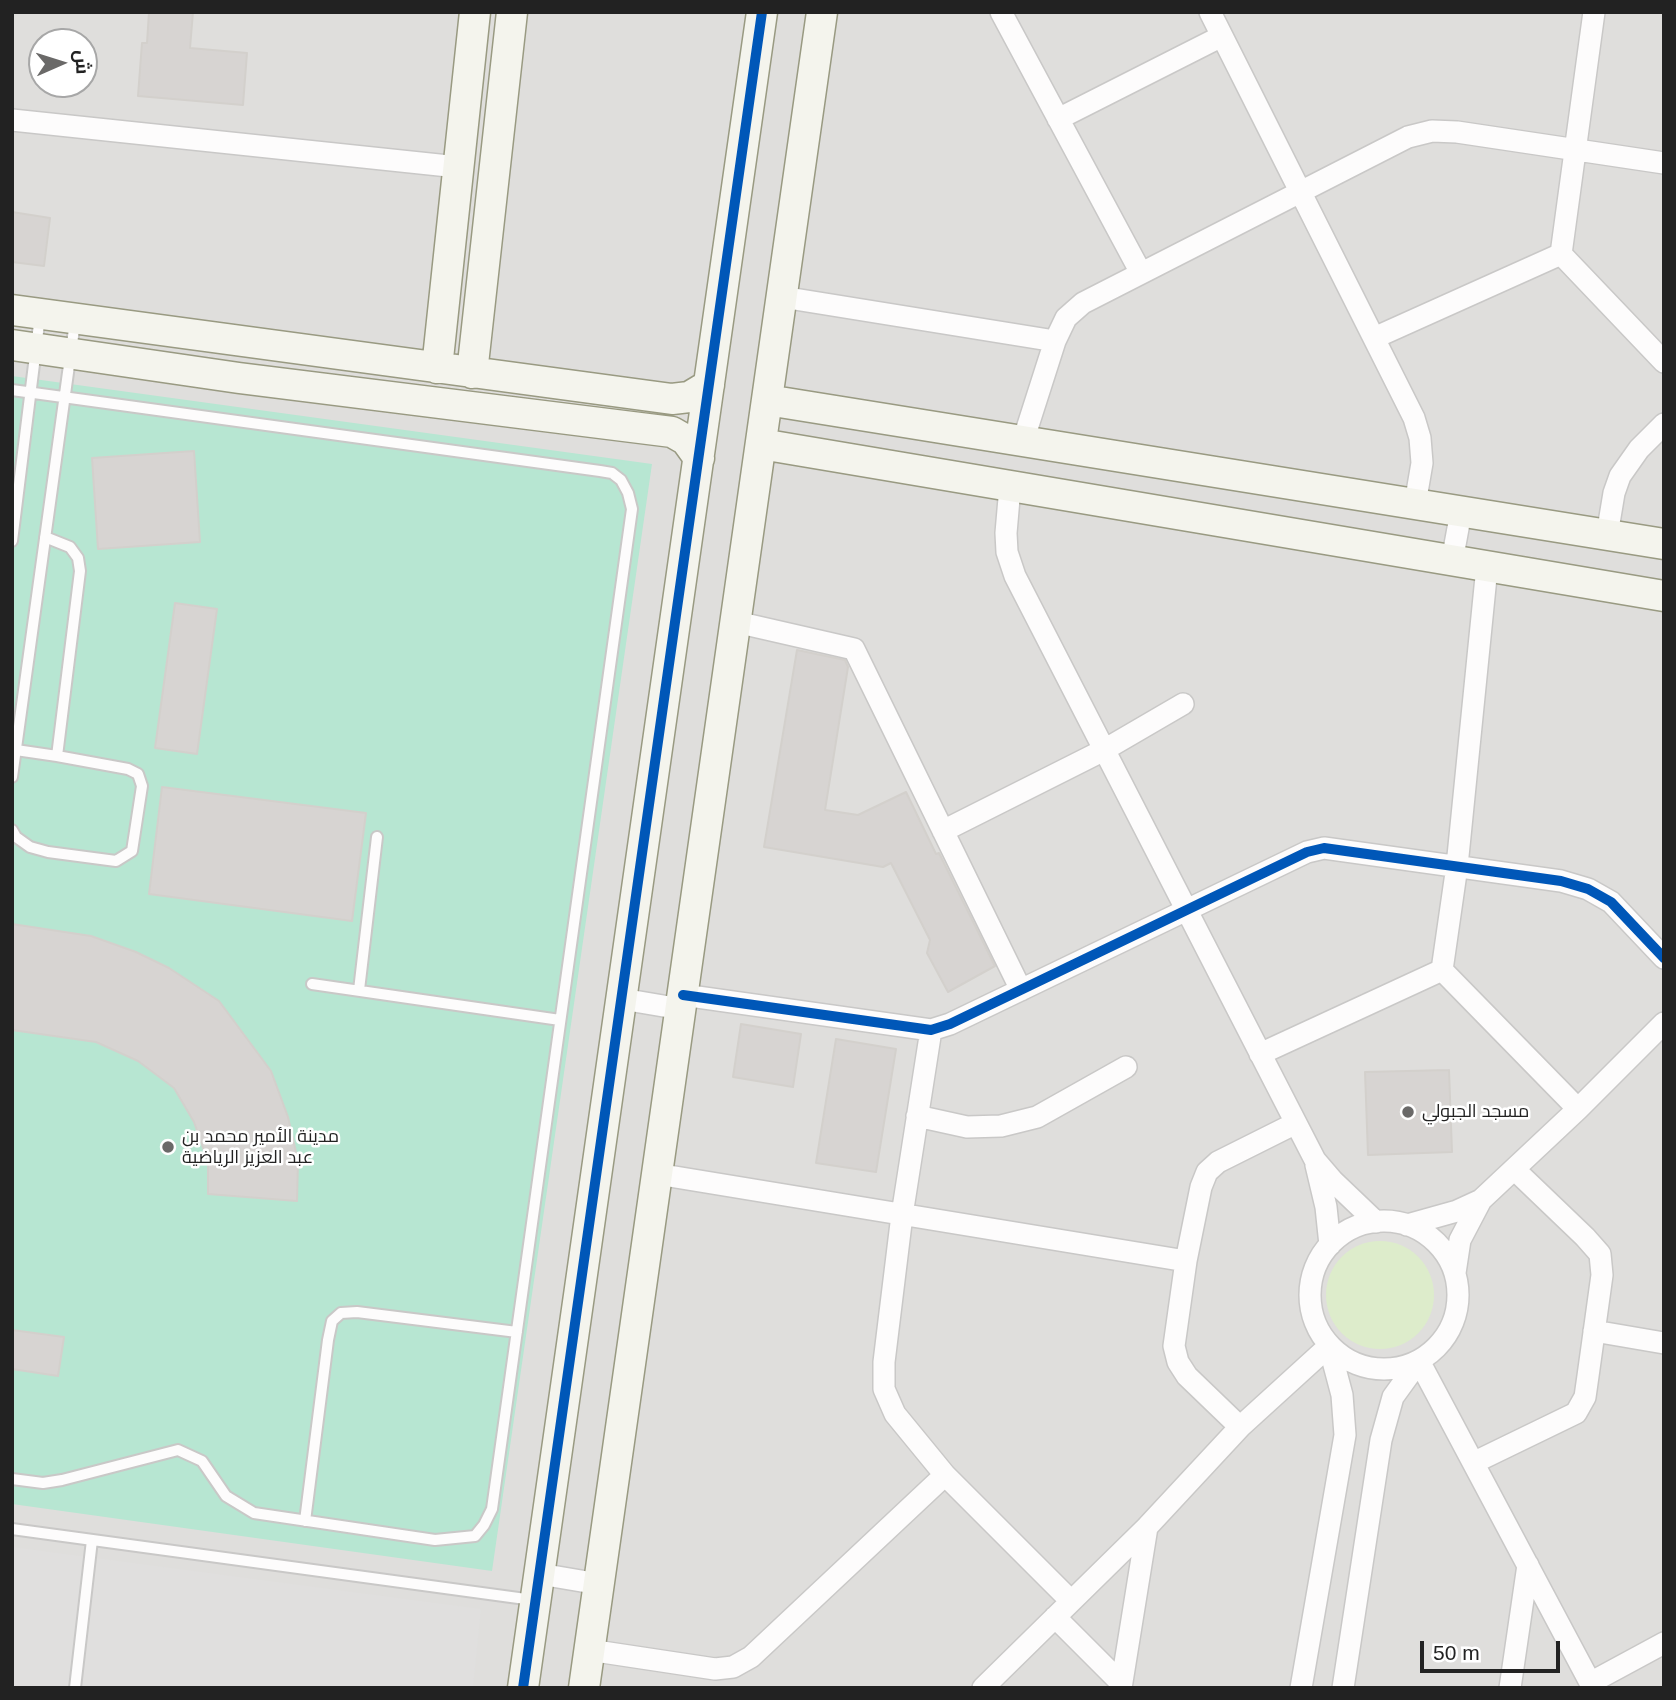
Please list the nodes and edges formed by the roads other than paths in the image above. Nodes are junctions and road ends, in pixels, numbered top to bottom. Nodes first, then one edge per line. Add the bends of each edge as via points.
1 (475, 12) edge
2 (512, 12) edge
3 (762, 12) edge
4 (822, 12) edge
5 (1001, 12) edge
6 (1210, 12) edge
7 (1594, 12) edge
8 (1222, 36) junction
9 (1058, 119) junction
10 (12, 120) edge
11 (1576, 150) junction
12 (1664, 163) edge
13 (458, 167) junction
14 (1301, 192) junction
15 (1561, 254) junction
16 (1141, 274) junction
17 (782, 297) junction
18 (26, 312) edge
19 (75, 318) junction
20 (1374, 338) junction
21 (1055, 341) junction
22 (25, 347) edge
23 (71, 354) junction
24 (1664, 362) edge
25 (437, 368) junction
26 (472, 373) junction
27 (709, 385) junction
28 (12, 390) edge
29 (32, 393) junction
30 (65, 398) junction
31 (767, 400) junction
32 (1664, 424) edge
33 (1023, 441) junction
34 (761, 444) junction
35 (699, 458) junction
36 (1010, 486) junction
37 (1415, 504) junction
38 (1461, 512) junction
39 (1607, 535) junction
40 (46, 537) junction
41 (12, 541) edge
42 (1664, 544) edge
43 (1452, 561) junction
44 (1487, 567) junction
45 (1664, 596) edge
46 (736, 622) junction
47 (1183, 704) dead end
48 (16, 750) junction
49 (1104, 750) junction
50 (57, 756) junction
51 (12, 777) edge
52 (12, 830) edge
53 (943, 831) junction
54 (377, 837) dead end
55 (1457, 866) junction
56 (1186, 910) junction
57 (1664, 958) edge
58 (1442, 970) junction
59 (312, 984) dead end
60 (359, 990) junction
61 (1021, 990) junction
62 (622, 999) junction
63 (682, 1002) junction
64 (561, 1020) junction
65 (1664, 1023) edge
66 (931, 1030) junction
67 (1260, 1054) junction
68 (1126, 1067) dead end
69 (1577, 1109) junction
70 (917, 1116) junction
71 (1296, 1123) junction
72 (1315, 1160) junction
73 (1514, 1169) junction
74 (657, 1174) junction
75 (1480, 1200) junction
76 (902, 1215) junction
77 (1376, 1222) junction
78 (1407, 1225) junction
79 (1330, 1245) junction
80 (1186, 1261) junction
81 (1455, 1276) junction
82 (1594, 1331) junction
83 (517, 1332) junction
84 (1664, 1343) edge
85 (1329, 1346) junction
86 (1419, 1361) junction
87 (1240, 1427) junction
88 (1475, 1462) junction
89 (945, 1475) junction
90 (12, 1479) edge
91 (305, 1521) junction
92 (1147, 1527) junction
93 (12, 1529) edge
94 (92, 1540) junction
95 (1528, 1565) junction
96 (599, 1584) junction
97 (538, 1587) junction
98 (1071, 1601) junction
99 (1055, 1617) junction
100 (1664, 1643) edge
101 (589, 1650) junction
102 (1121, 1686) edge
103 (1592, 1686) edge
104 (75, 1688) edge
105 (523, 1688) edge
106 (584, 1688) edge
107 (983, 1688) edge
108 (1301, 1688) edge
109 (1343, 1688) edge
110 (1510, 1688) edge

1 - 13 street
2 - 26 street
3 - 27 street
4 - 17 street
5 - 9 street
6 - 8 street
7 - 11 street
8 - 9 street
8 - 14 street
9 - 16 street
10 - 13 street
11 - 12 street
11 - 14 street via 1432,131 1408,137
11 - 15 street
13 - 25 street
14 - 16 street
14 - 20 street
15 - 20 street
15 - 24 street
16 - 21 street via 1083,303 1066,318
17 - 21 street
17 - 31 street
18 - 19 street
18 - 22 lane
19 - 23 lane
19 - 25 street
20 - 37 street via 1420,439 1422,463
21 - 33 street
22 - 23 street
22 - 29 lane
23 - 30 lane
23 - 35 street via 672,432 686,440
25 - 26 street
26 - 27 street via 672,399 690,397
27 - 35 street
28 - 29 lane
29 - 30 lane
29 - 41 lane
30 - 40 lane
30 - 64 lane via 600,471 621,480 632,509
31 - 33 street
31 - 34 street
32 - 39 street via 1620,476
33 - 37 street
34 - 36 street
34 - 46 street
35 - 62 street
36 - 43 street
36 - 49 street via 1007,552 1015,576
37 - 38 street
38 - 39 street
38 - 43 street
39 - 42 street
40 - 48 lane
40 - 50 lane via 70,547 80,571
43 - 44 street
44 - 45 street
44 - 55 street
46 - 53 street via 854,649
46 - 63 street
47 - 49 street
48 - 50 lane
48 - 51 lane
49 - 53 street
49 - 56 street
50 - 52 lane via 128,768 138,774 142,786 132,851 116,861 48,852 30,847
53 - 61 street
54 - 60 lane
55 - 56 street via 1324,848
55 - 57 street via 1588,889 1611,902
55 - 58 street
56 - 61 street
56 - 67 street
58 - 67 street
58 - 69 street
59 - 60 lane
60 - 64 lane
61 - 66 street
62 - 63 street
62 - 97 street
63 - 66 street
63 - 74 street
64 - 83 lane
65 - 69 street
66 - 70 street
67 - 71 street
68 - 70 street via 1037,1117 1001,1126 967,1127
69 - 73 street
70 - 76 street
71 - 72 street
71 - 80 street via 1218,1161 1207,1172
72 - 77 street
72 - 79 street
73 - 75 street
73 - 82 street via 1600,1254 1602,1275
74 - 76 street
74 - 96 street
75 - 78 street
75 - 81 street via 1460,1240
76 - 80 street
76 - 89 street via 884,1389 895,1414
77 - 78 street
77 - 79 street via 1359,1225
78 - 81 street via 1428,1236 1445,1254
79 - 85 street via 1311,1277 1309,1301 1315,1325
80 - 87 street via 1174,1346 1178,1362 1186,1376
81 - 86 street via 1458,1301 1452,1325 1438,1346
82 - 84 street
82 - 88 street via 1585,1397 1576,1413
83 - 91 lane via 492,1508 475,1536 435,1540
83 - 91 lane via 357,1312 341,1313 332,1321
85 - 86 street via 1348,1361 1371,1369 1396,1369
85 - 87 street
85 - 108 street via 1342,1395 1345,1435
86 - 88 street
86 - 109 street via 1393,1397 1381,1440
87 - 92 street
88 - 95 street
89 - 98 street
89 - 101 street via 751,1657 733,1667 715,1669
90 - 91 lane via 62,1480 178,1450 202,1461 237,1504 254,1513
92 - 98 street
92 - 102 street
93 - 94 lane
94 - 97 lane
94 - 104 lane
95 - 103 street
95 - 110 street
96 - 97 street
96 - 101 street
97 - 105 street
98 - 99 street
99 - 102 street
99 - 107 street
100 - 103 street
101 - 106 street

